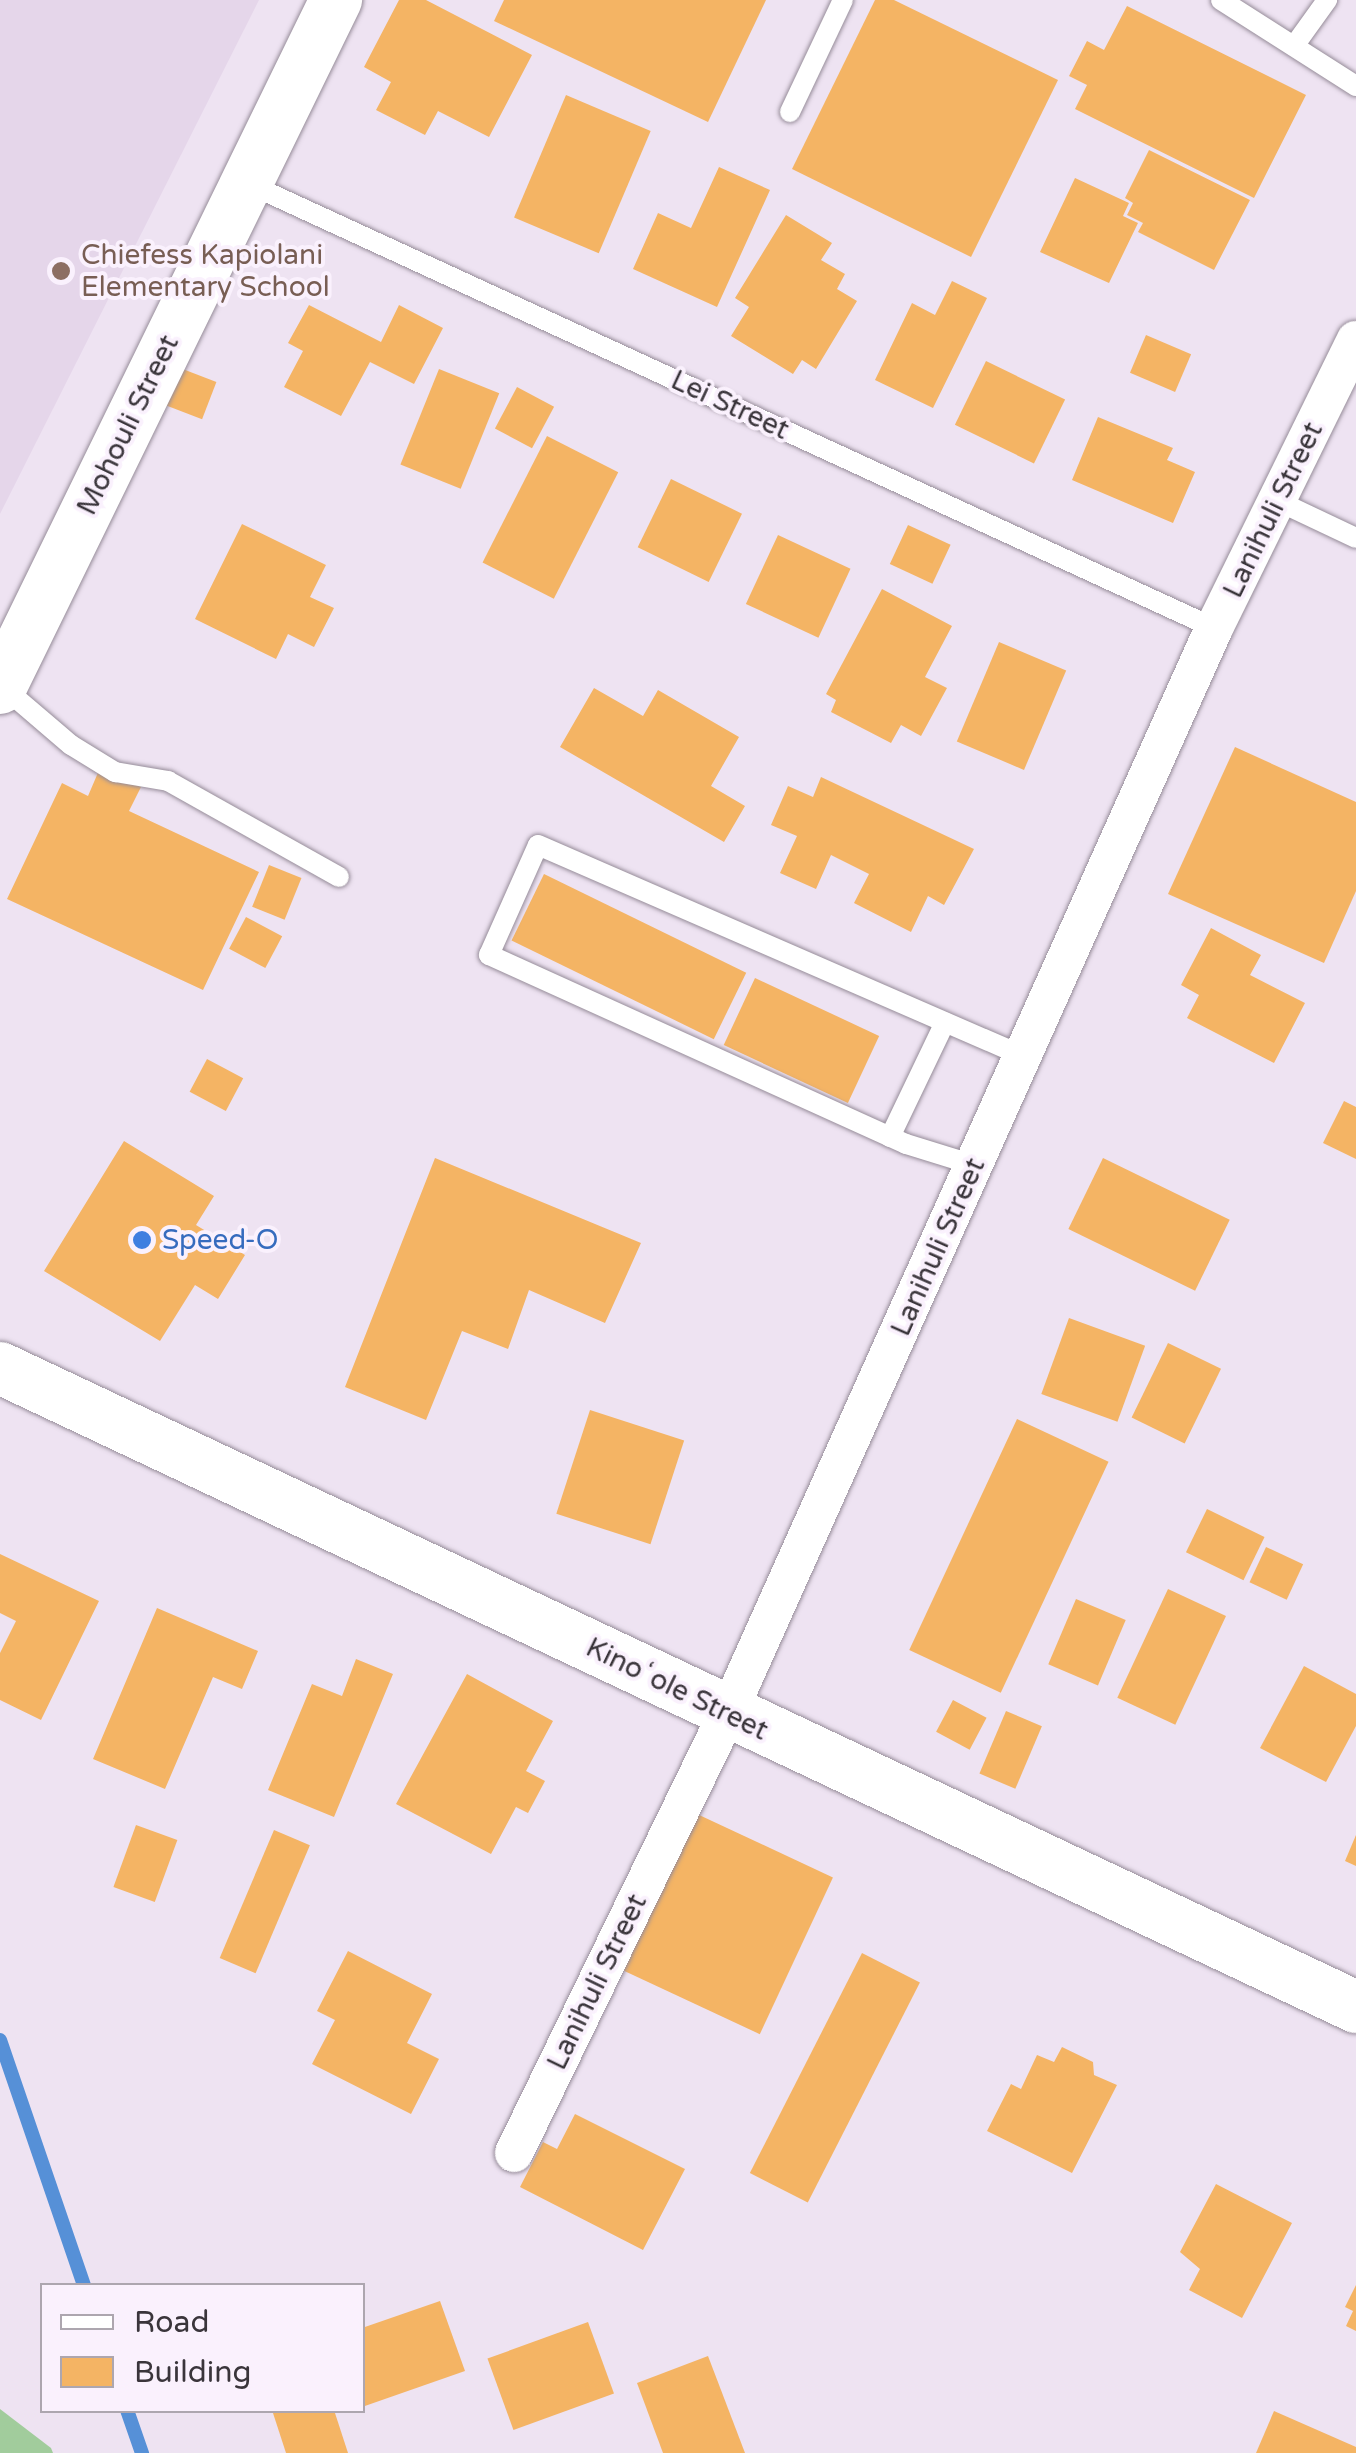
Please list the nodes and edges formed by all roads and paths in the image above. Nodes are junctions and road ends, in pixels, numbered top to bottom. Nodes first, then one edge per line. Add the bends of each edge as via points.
1 (336, 0) edge
2 (842, 0) edge
3 (1221, 0) edge
4 (1327, 0) edge
5 (1294, 46) junction
6 (1356, 86) edge
7 (790, 112) dead end
8 (246, 182) junction
9 (1356, 340) edge
10 (1280, 502) junction
11 (1356, 538) edge
12 (1214, 628) junction
13 (1, 687) edge
14 (340, 878) dead end
15 (945, 1022) junction
16 (1023, 1056) junction
17 (890, 1137) junction
18 (974, 1165) junction
19 (0, 1368) edge
20 (728, 1713) junction
21 (1356, 2008) edge
22 (514, 2153) dead end

1 - 8 street, Mohouli Street
2 - 7 lane
3 - 5 lane
4 - 5 lane
5 - 6 lane
8 - 12 lane, Lei Street
8 - 13 street, Mohouli Street
9 - 10 street, Lanihuli Street
10 - 11 lane
10 - 12 street, Lanihuli Street
12 - 16 street, Lanihuli Street
13 - 14 lane via 115,772 168,781
15 - 16 lane
15 - 17 lane
15 - 17 lane via 538,845 489,954
16 - 18 street, Lanihuli Street
17 - 18 lane
18 - 20 street, Lanihuli Street
19 - 20 street, Kinoʻole Street
20 - 21 street, Kinoʻole Street
20 - 22 street, Lanihuli Street

